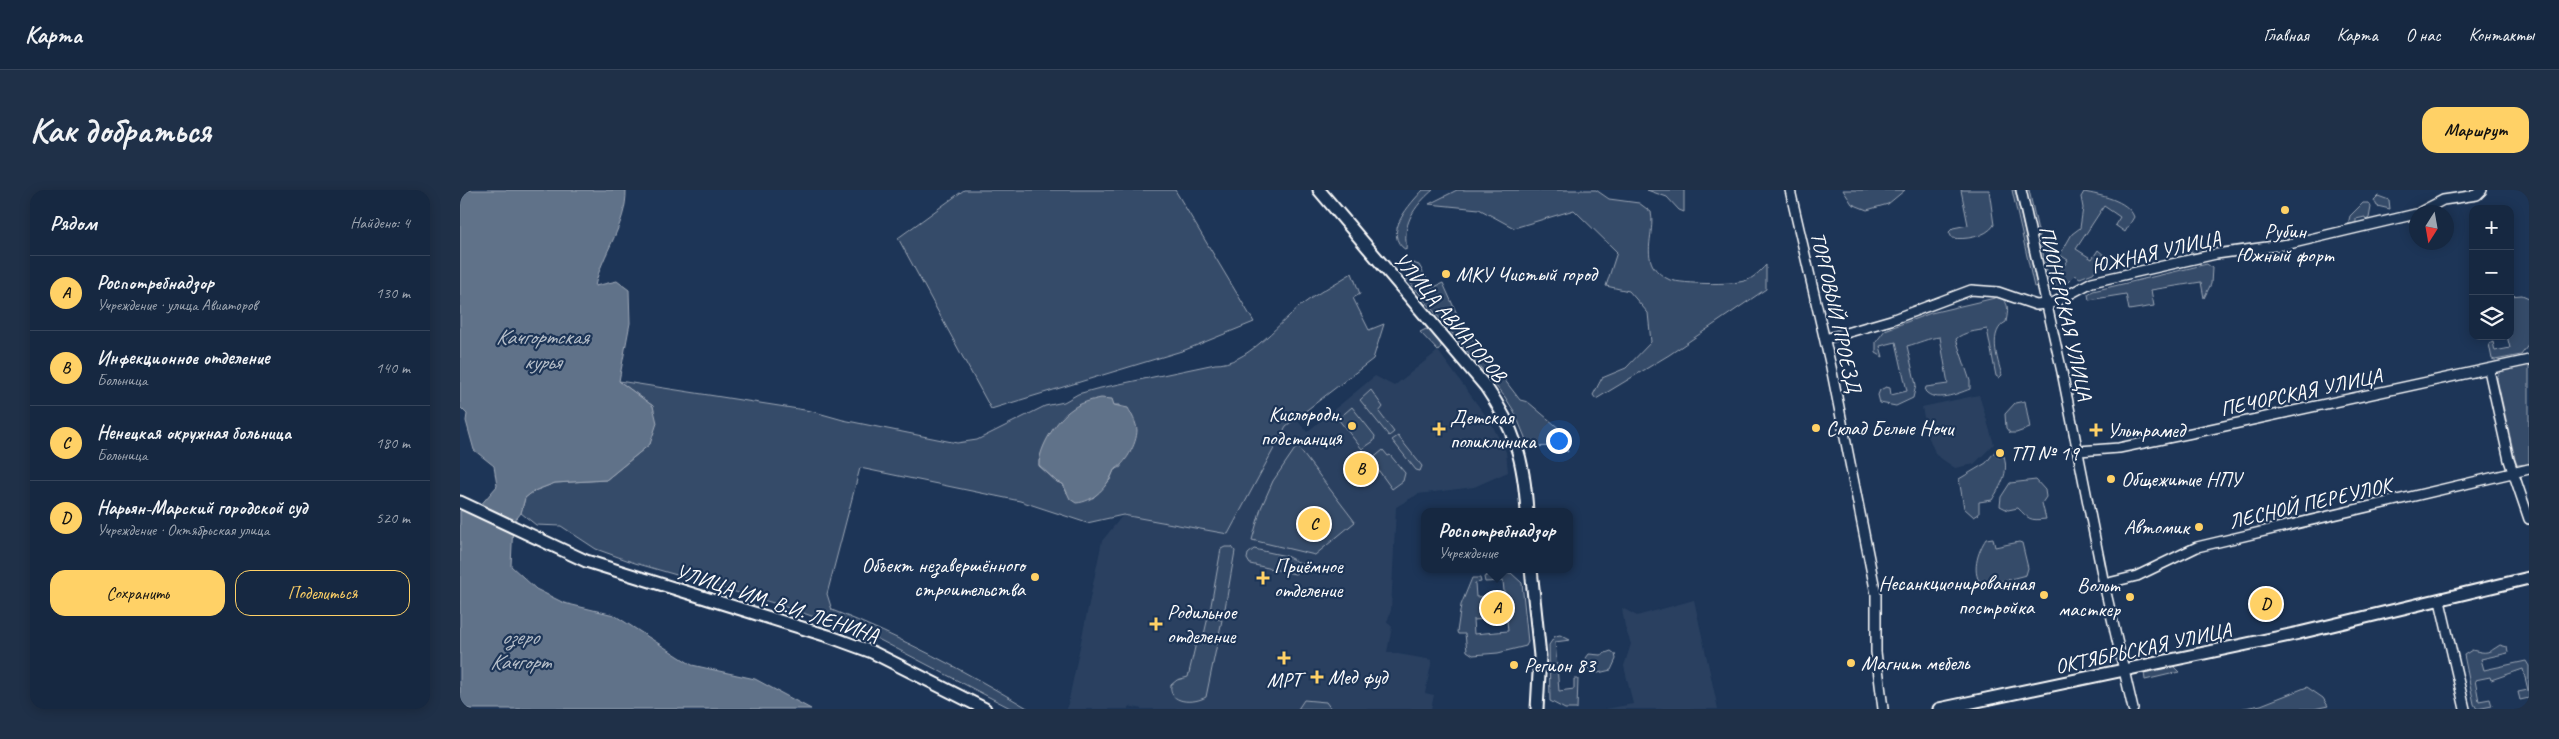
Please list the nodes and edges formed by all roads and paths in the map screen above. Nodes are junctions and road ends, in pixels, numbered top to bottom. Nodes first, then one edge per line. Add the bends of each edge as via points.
1 (1319, 190) edge
2 (1790, 190) edge
3 (2021, 190) edge
4 (2482, 190) edge
5 (2433, 205) edge
6 (2409, 216) edge
7 (2046, 304) junction
8 (1824, 339) junction
9 (2529, 360) edge
10 (2489, 370) junction
11 (2079, 451) junction
12 (2529, 469) edge
13 (2515, 473) junction
14 (460, 502) edge
15 (1527, 508) edge
16 (2529, 519) edge
17 (1532, 573) edge
18 (2529, 578) edge
19 (2104, 584) junction
20 (2440, 600) junction
21 (2125, 671) junction
22 (985, 709) edge
23 (1537, 709) edge
24 (1883, 709) edge
25 (1939, 709) edge
26 (2133, 709) edge
27 (2465, 709) edge

1 - 15 main road, УЛИЦА АВИАТОРОВ via 1496,401 1515,439 1523,471
2 - 8 street, ТОРГОВЫЙ ПРОЕЗД
3 - 7 street, ПИОНЕРСКАЯ УЛИЦА
4 - 5 street via 2477,195 2443,200
6 - 7 street, ЮЖНАЯ УЛИЦА via 2289,244 2216,254 2092,282
7 - 8 street via 2036,305 1998,292 1970,290 1882,323
7 - 11 street, ПИОНЕРСКАЯ УЛИЦА
8 - 24 street, ТОРГОВЫЙ ПРОЕЗД via 1876,594 1876,652
9 - 10 street, ПЕЧОРСКАЯ УЛИЦА
10 - 11 street, ПЕЧОРСКАЯ УЛИЦА via 2128,446
10 - 13 street
11 - 19 street, ПИОНЕРСКАЯ УЛИЦА
12 - 13 street, ЛЕСНОЙ ПЕРЕУЛОК
13 - 16 street
13 - 19 street, ЛЕСНОЙ ПЕРЕУЛОК via 2197,547 2137,576
14 - 22 main road, УЛИЦА ИМ. В.И. ЛЕНИНА via 612,571 828,636 913,671
17 - 23 main road via 1540,656
18 - 20 main road, ОКТЯБРЬСКАЯ УЛИЦА
19 - 21 street, ПИОНЕРСКАЯ УЛИЦА
20 - 21 main road, ОКТЯБРЬСКАЯ УЛИЦА
20 - 27 street
21 - 25 main road, ОКТЯБРЬСКАЯ УЛИЦА
21 - 26 street, ПИОНЕРСКАЯ УЛИЦА

